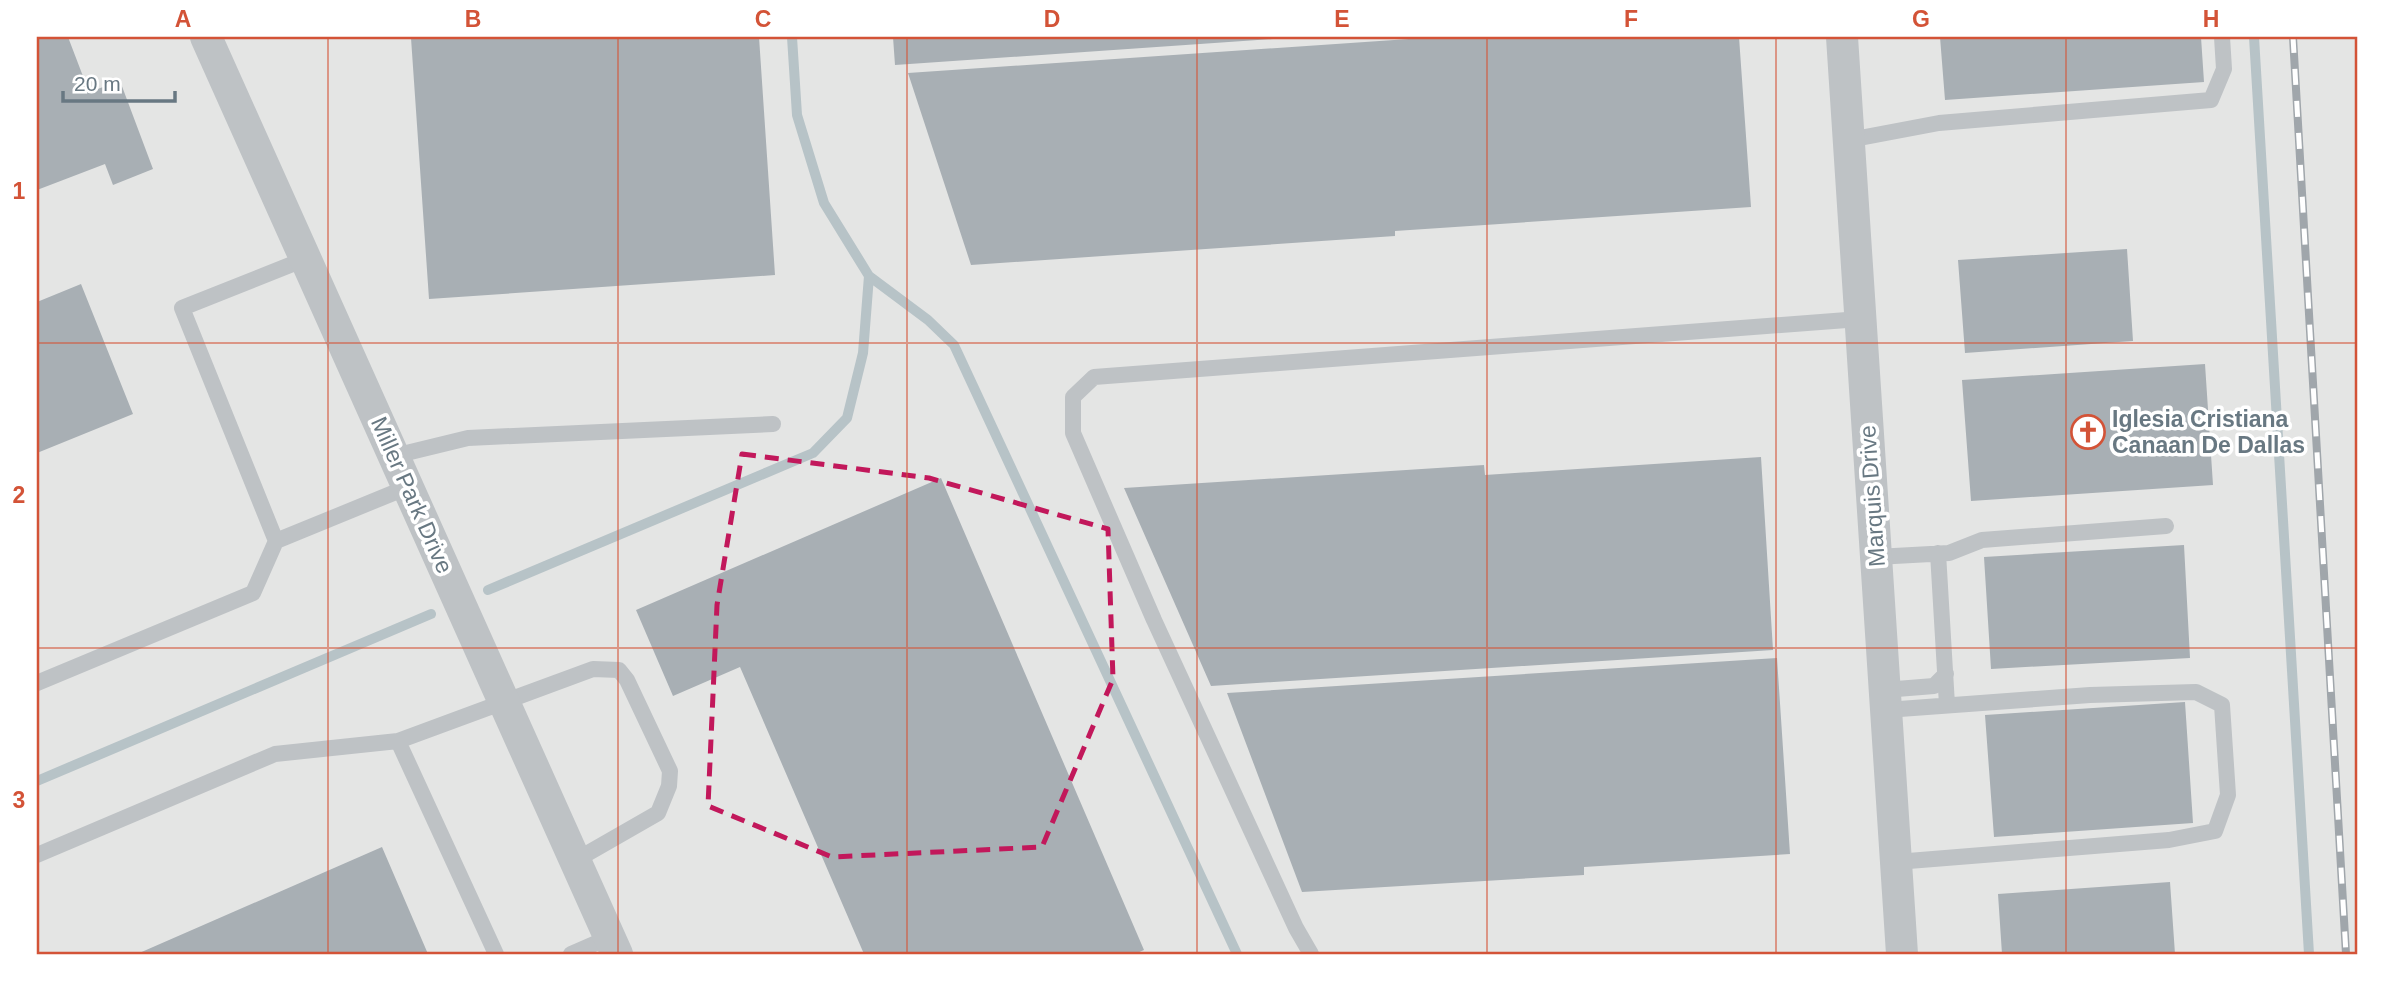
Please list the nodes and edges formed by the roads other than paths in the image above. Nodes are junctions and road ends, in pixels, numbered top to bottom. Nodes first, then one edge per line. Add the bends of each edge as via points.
1 (206, 37) edge
2 (1842, 37) edge
3 (2222, 37) edge
4 (1849, 139) junction
5 (305, 259) junction
6 (1860, 319) junction
7 (773, 424) dead end
8 (394, 456) junction
9 (408, 487) junction
10 (2166, 526) dead end
11 (275, 541) junction
12 (1938, 553) junction
13 (1876, 557) junction
14 (1946, 674) junction
15 (37, 683) edge
16 (1885, 700) junction
17 (504, 701) junction
18 (1947, 705) junction
19 (398, 741) junction
20 (37, 855) edge
21 (576, 860) junction
22 (1896, 862) junction
23 (614, 946) edge
24 (496, 954) edge
25 (571, 954) edge
26 (1311, 954) edge
27 (1902, 954) edge

1 - 5 street, Miller Park Drive
2 - 4 street, Marquis Drive
3 - 4 lane via 2224,69 2211,100 1939,123
4 - 6 street, Marquis Drive
5 - 8 street, Miller Park Drive
5 - 11 lane via 182,308
6 - 13 street, Marquis Drive
6 - 26 lane via 1094,377 1073,397 1073,433 1159,632
7 - 8 lane via 468,438
8 - 9 street, Miller Park Drive
9 - 11 lane
9 - 17 street, Miller Park Drive
10 - 12 lane via 1982,540
11 - 15 lane via 253,593
12 - 13 lane
12 - 14 lane
13 - 16 street, Marquis Drive
14 - 16 lane via 1934,686
14 - 18 lane
16 - 18 lane
16 - 22 street, Marquis Drive
17 - 19 lane
17 - 21 street, Miller Park Drive
17 - 21 lane via 593,669 619,670 628,680 670,771 658,813
18 - 22 lane via 2196,692 2222,705 2228,795 2215,831 2169,840
19 - 20 lane via 275,754
19 - 24 lane
21 - 23 street, Miller Park Drive
22 - 27 street, Marquis Drive
23 - 25 lane

